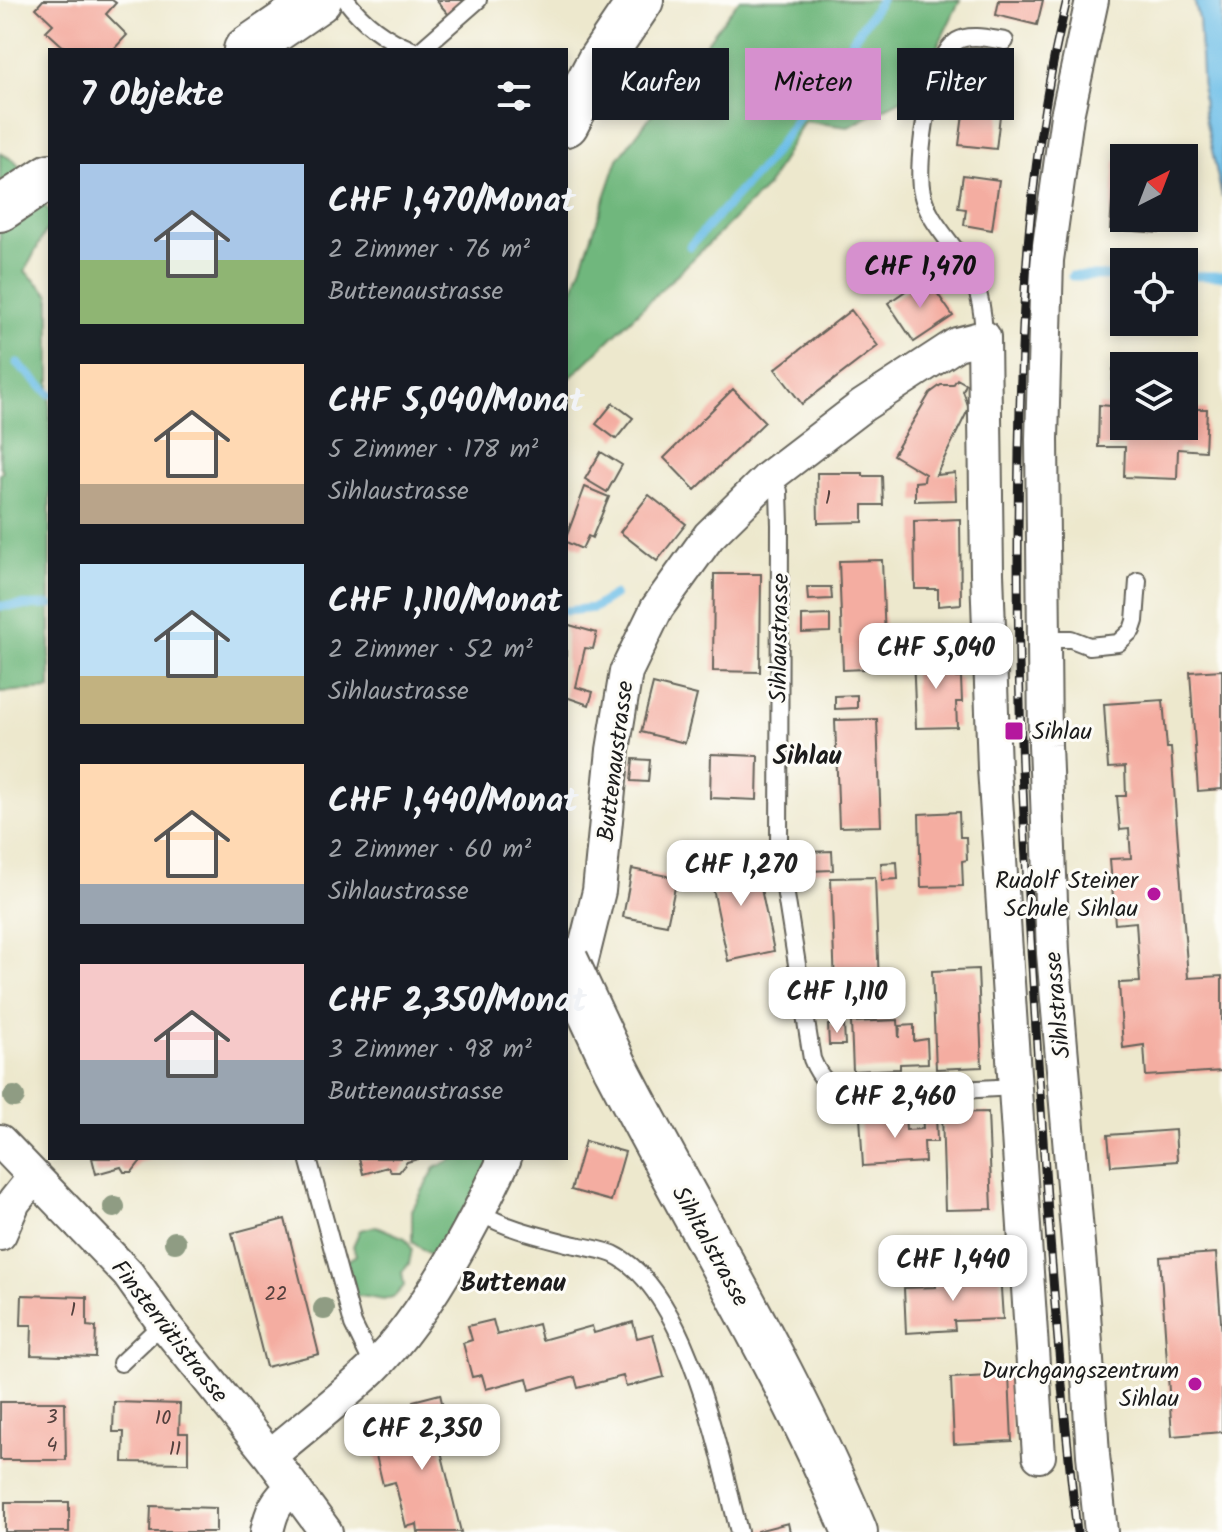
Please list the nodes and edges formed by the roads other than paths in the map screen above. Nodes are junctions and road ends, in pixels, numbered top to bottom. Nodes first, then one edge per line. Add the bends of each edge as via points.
1 (319, 0) edge
2 (346, 0) edge
3 (478, 0) edge
4 (641, 0) edge
5 (1092, 0) edge
6 (1005, 41) dead end
7 (249, 48) edge
8 (408, 48) edge
9 (423, 48) edge
10 (568, 120) edge
11 (48, 177) edge
12 (0, 209) edge
13 (984, 337) junction
14 (768, 478) junction
15 (1138, 581) dead end
16 (1044, 639) junction
17 (568, 965) edge
18 (568, 1007) edge
19 (1015, 1087) junction
20 (0, 1141) edge
21 (309, 1160) edge
22 (504, 1160) edge
23 (34, 1177) junction
24 (479, 1212) junction
25 (0, 1234) edge
26 (163, 1323) junction
27 (121, 1363) dead end
28 (374, 1367) junction
29 (270, 1456) junction
30 (1039, 1456) dead end
31 (292, 1488) junction
32 (267, 1532) edge
33 (326, 1532) edge
34 (739, 1532) edge
35 (855, 1532) edge
36 (1101, 1532) edge

1 - 7 main road
2 - 8 lane via 361,19
3 - 9 lane
4 - 10 main road
5 - 16 street, Sihlstrasse via 1067,116 1047,260
6 - 13 lane via 972,37 957,41 943,57 921,152 921,191 983,305
11 - 12 main road
13 - 14 street, Buttenaustrasse via 957,344 874,398
13 - 19 street via 994,768
14 - 18 street, Buttenaustrasse via 683,570 657,608 626,672 599,891
14 - 19 lane, Sihlaustrasse via 779,491 779,851 812,1059 819,1076 850,1096
15 - 16 lane via 1135,621 1118,643 1089,646 1071,639
16 - 36 street, Sihlstrasse via 1053,953
17 - 35 main road, Sihltalstrasse, bridge
19 - 30 street
20 - 23 street, Finsterrütistrasse
21 - 28 lane via 353,1324
22 - 24 street
23 - 25 street via 14,1202
23 - 26 street, Finsterrütistrasse via 128,1274
24 - 28 street via 415,1317
24 - 34 lane via 531,1234 612,1254 645,1278 691,1360
26 - 27 lane
26 - 29 street, Finsterrütistrasse
28 - 29 street
29 - 31 street, Finsterrütistrasse
31 - 32 street via 277,1501
31 - 33 street, Finsterrütistrasse

